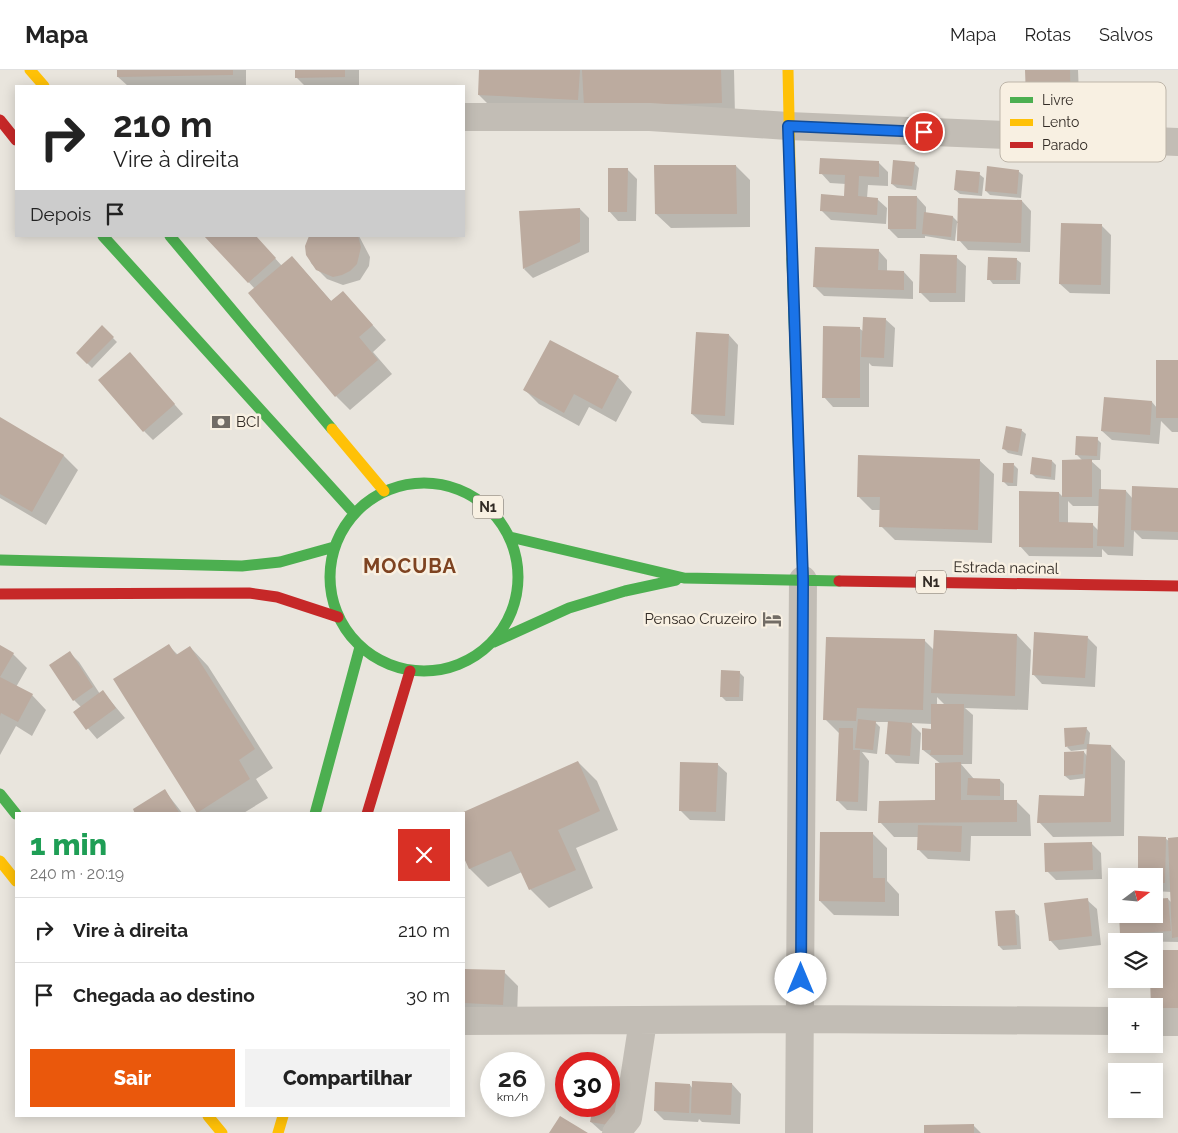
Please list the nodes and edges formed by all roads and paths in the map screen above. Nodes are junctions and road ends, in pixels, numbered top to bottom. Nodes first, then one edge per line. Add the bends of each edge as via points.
1 (30, 70) edge
2 (788, 70) edge
3 (43, 85) edge
4 (465, 117) edge
5 (0, 120) edge
6 (788, 126) junction
7 (1000, 135) edge
8 (15, 139) edge
9 (104, 237) edge
10 (171, 237) edge
11 (384, 491) junction
12 (354, 513) junction
13 (510, 537) junction
14 (334, 547) junction
15 (0, 560) edge
16 (684, 578) junction
17 (803, 580) junction
18 (1178, 586) edge
19 (0, 594) edge
20 (338, 617) junction
21 (494, 642) junction
22 (360, 647) junction
23 (410, 672) junction
24 (0, 794) edge
25 (316, 812) edge
26 (368, 812) edge
27 (15, 813) edge
28 (0, 861) edge
29 (15, 880) edge
30 (801, 1019) junction
31 (465, 1021) edge
32 (642, 1021) junction
33 (1108, 1022) edge
34 (1163, 1022) edge
35 (1178, 1022) edge
36 (209, 1117) edge
37 (227, 1130) edge
38 (616, 1133) edge
39 (799, 1133) edge

1 - 3 main road
2 - 6 main road
4 - 6 street via 650,117
5 - 8 main road
6 - 7 street
6 - 17 main road
9 - 12 main road
10 - 11 main road
11 - 12 main road, N1
11 - 13 main road, N1 via 420,482 456,488 488,507
12 - 14 main road, N1
13 - 16 main road, N1
13 - 21 main road, N1 via 519,573 513,610
14 - 15 main road via 280,562 242,566
14 - 20 main road, N1 via 330,570
16 - 17 main road, Estrada nacinal / N1
16 - 21 main road, N1 via 625,590 569,608
17 - 18 main road, Estrada nacinal / N1
17 - 30 street
19 - 20 main road via 249,593
20 - 22 main road, N1
21 - 23 main road, N1 via 456,667
22 - 23 main road, N1 via 383,663
22 - 25 main road
23 - 26 main road
24 - 27 main road
28 - 29 main road
30 - 32 street
30 - 33 street
30 - 39 street
31 - 32 street
32 - 38 street via 628,1118
34 - 35 street
36 - 37 main road

